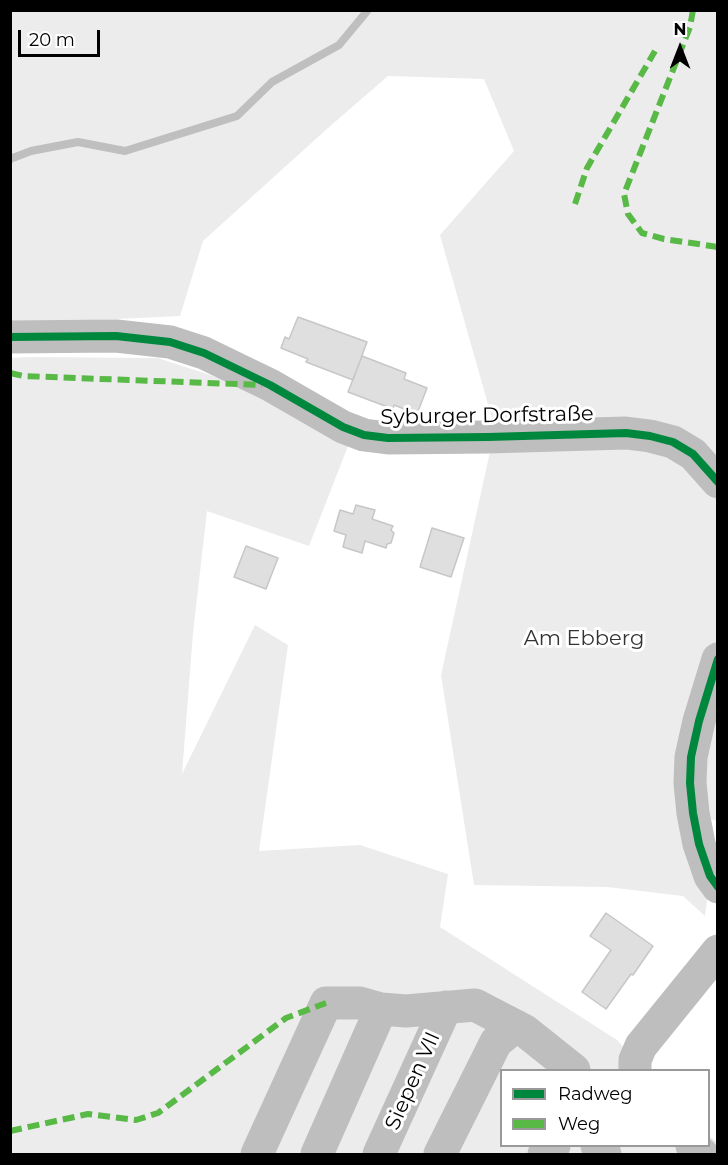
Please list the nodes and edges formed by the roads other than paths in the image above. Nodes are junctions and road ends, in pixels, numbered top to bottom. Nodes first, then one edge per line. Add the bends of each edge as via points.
1 (10, 337) edge
2 (717, 482) edge
3 (717, 659) edge
4 (717, 887) edge
5 (717, 951) edge
6 (446, 1007) junction
7 (381, 1009) junction
8 (516, 1026) junction
9 (572, 1069) edge
10 (635, 1069) edge
11 (257, 1155) edge
12 (317, 1155) edge
13 (379, 1155) edge
14 (440, 1155) edge

1 - 2 street, Syburger Dorfstraße via 116,336 170,342 204,353 364,435 650,436 673,442 693,454
3 - 4 street via 691,757 690,783 699,844
5 - 10 street via 641,1046
6 - 7 street
6 - 8 street via 475,1005
6 - 13 street, Siepen VII
7 - 11 street via 360,1003 326,1004
7 - 12 street
8 - 9 street
8 - 14 street via 496,1042

